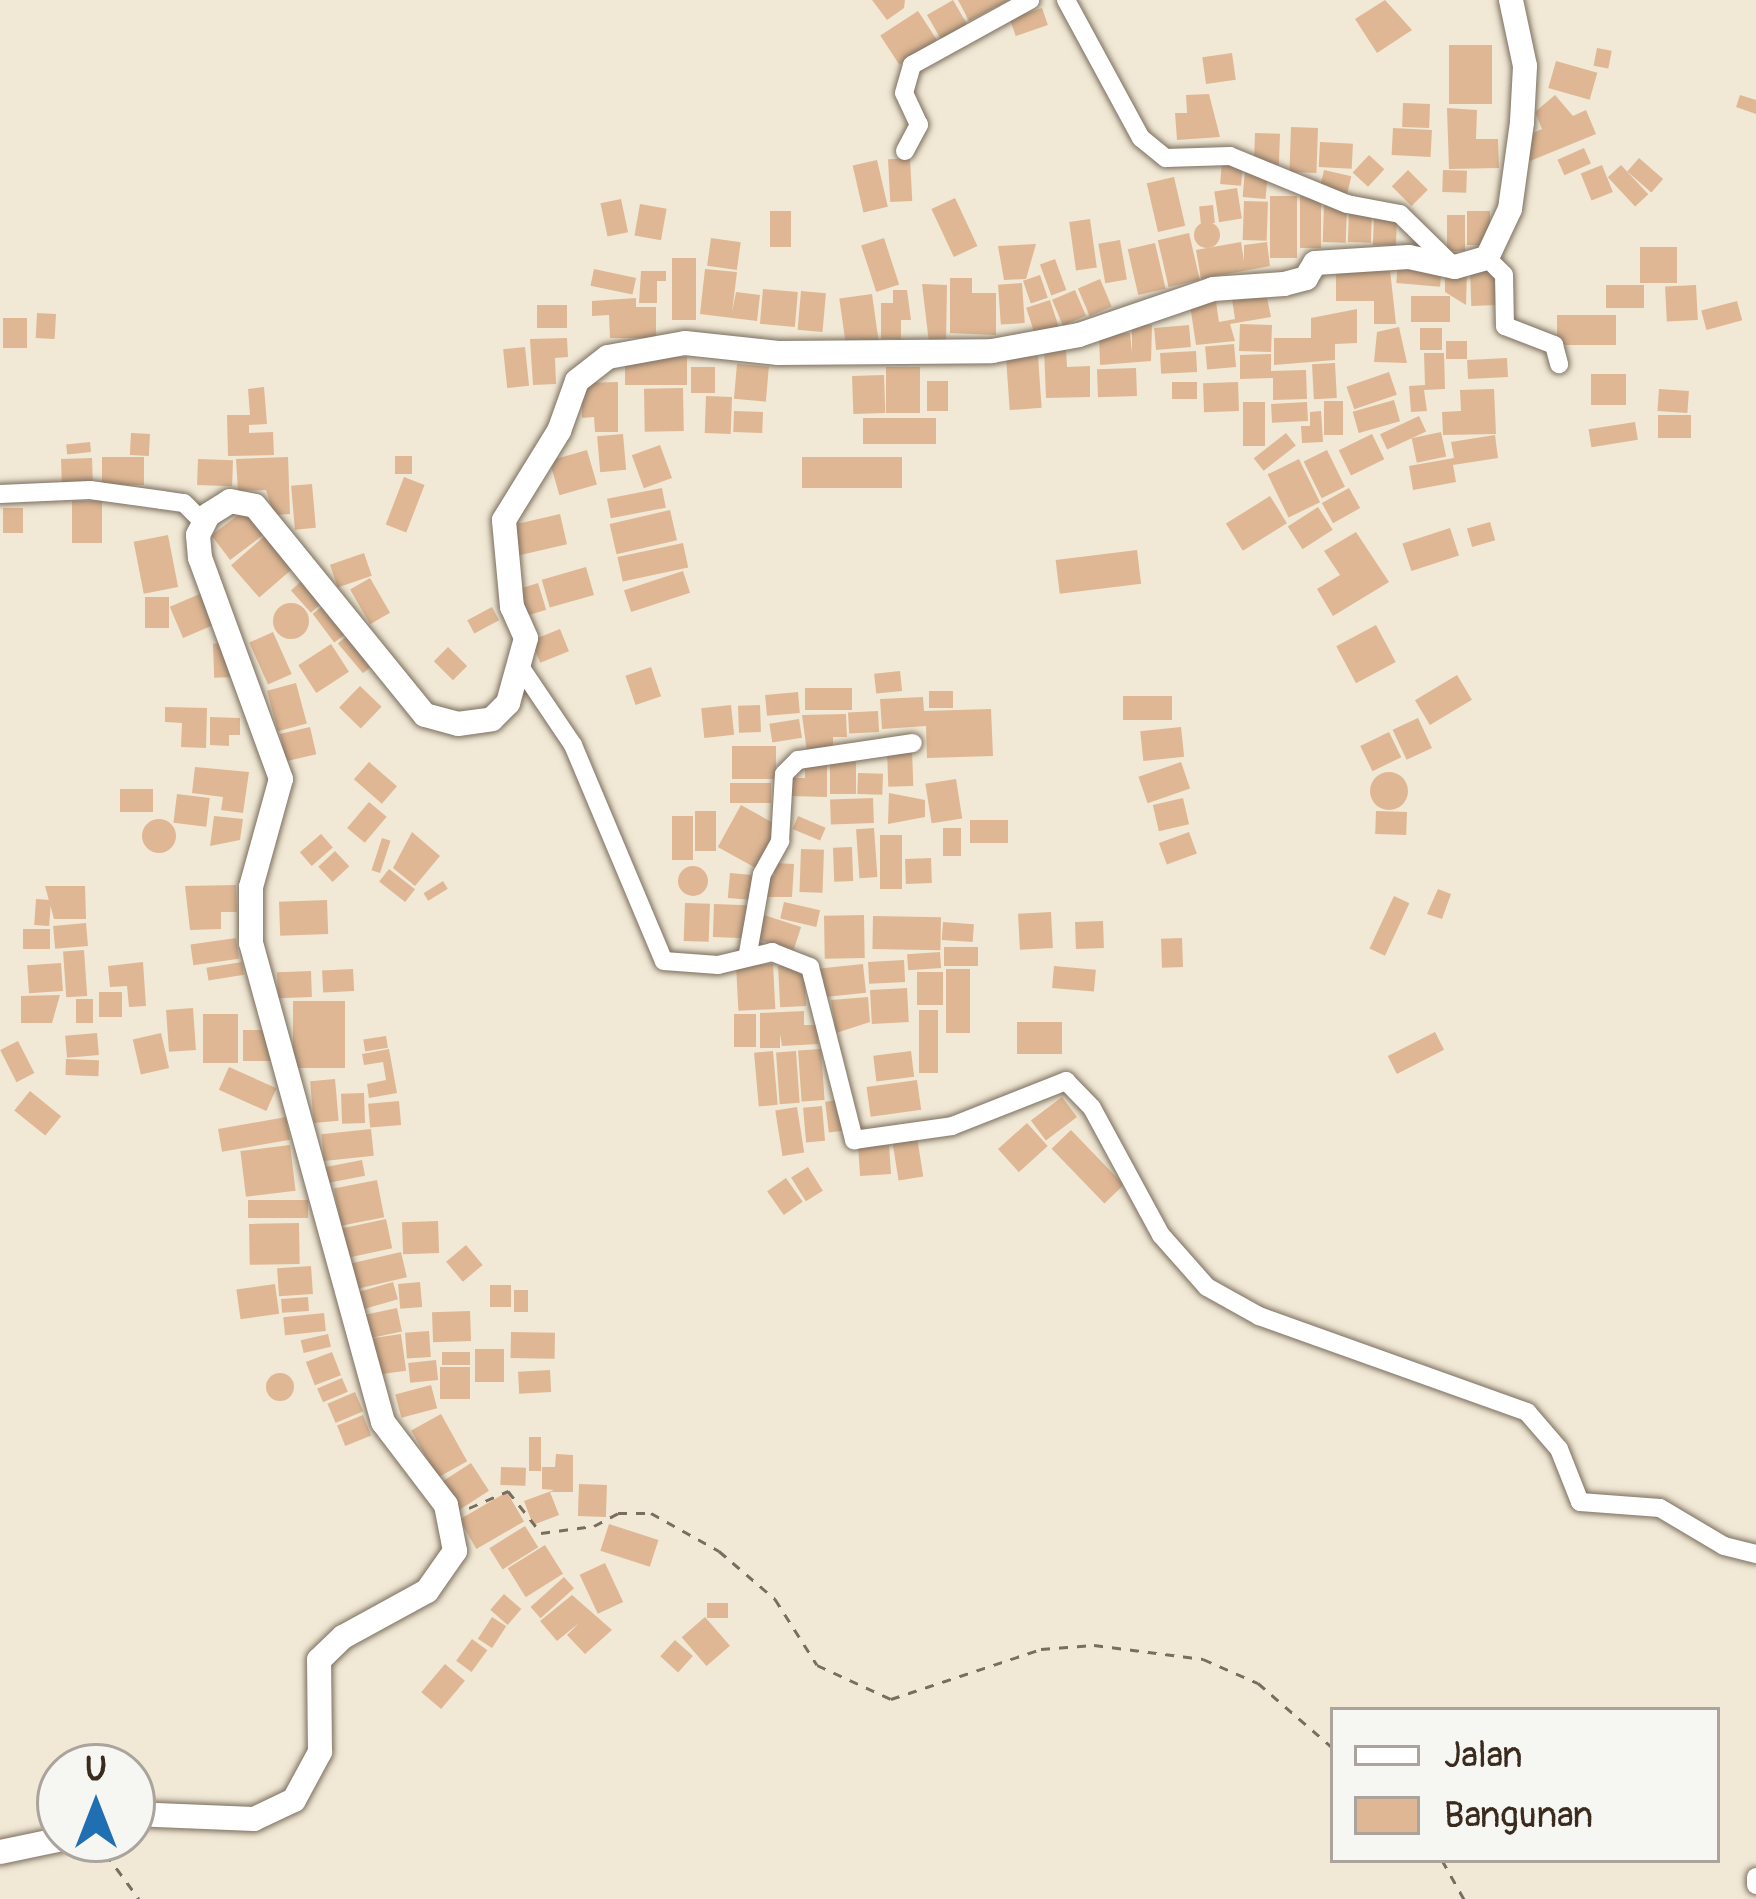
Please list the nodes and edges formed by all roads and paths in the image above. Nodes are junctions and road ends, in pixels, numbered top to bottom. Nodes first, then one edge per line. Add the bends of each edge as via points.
1 (1030, 0) edge
2 (1066, 0) edge
3 (1511, 0) edge
4 (905, 151) dead end
5 (1487, 258) junction
6 (1455, 267) junction
7 (1559, 364) dead end
8 (0, 494) edge
9 (203, 522) junction
10 (520, 668) junction
11 (913, 743) dead end
12 (748, 953) junction
13 (451, 1520) junction
14 (1756, 1554) edge
15 (1330, 1745) edge
16 (156, 1815) edge
17 (36, 1845) edge
18 (0, 1852) edge
19 (113, 1863) edge
20 (1444, 1863) edge
21 (139, 1899) edge
22 (1464, 1899) edge

1 - 4 street via 912,65 904,93 919,125
2 - 6 street via 1141,138 1166,158 1230,156 1347,204 1400,214
3 - 5 street via 1525,66 1522,122 1510,209
5 - 6 street
5 - 7 street via 1504,275 1505,326 1554,346
6 - 10 street via 1409,257 1315,263 1306,278 1285,284 1213,289 1078,335 992,351 778,353 685,343 608,357 577,381 559,431 504,520 512,607 526,638
8 - 9 street via 90,490 163,500 184,503
9 - 10 street via 230,501 255,506 347,611 414,705 439,722 492,718 508,703
9 - 13 street via 200,559 281,779 251,887 251,943 383,1423
10 - 12 street via 573,745 664,961 718,965
11 - 12 street via 798,760 784,774 780,842 762,874
12 - 14 street via 772,952 810,967 854,1140 952,1126 1013,1108 1057,1082 1073,1084 1161,1234 1208,1287 1259,1316 1527,1412 1559,1449 1580,1502 1660,1508 1724,1546
13 - 15 path via 502,1490 541,1532 651,1513 718,1551 775,1599 817,1665 891,1700 1041,1649 1094,1645 1204,1659 1258,1683
13 - 16 street via 455,1551 442,1577 319,1660 320,1752 294,1800 254,1819
17 - 18 street
19 - 21 path
20 - 22 path

